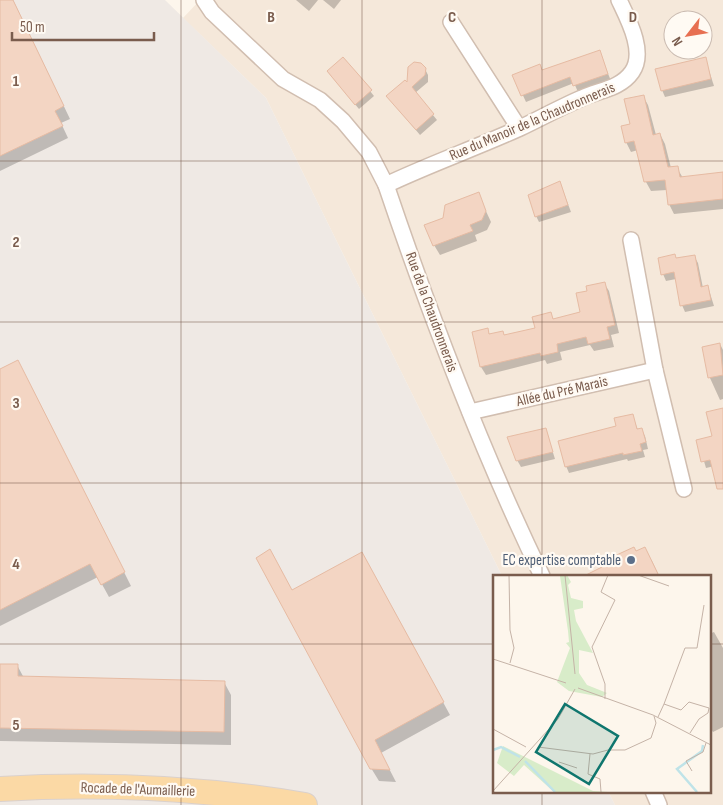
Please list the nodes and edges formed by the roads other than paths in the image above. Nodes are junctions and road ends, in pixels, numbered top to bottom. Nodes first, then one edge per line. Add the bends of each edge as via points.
1 (204, 0) edge
2 (618, 0) edge
3 (451, 22) dead end
4 (519, 128) junction
5 (386, 185) junction
6 (631, 240) dead end
7 (655, 370) junction
8 (470, 412) junction
9 (684, 489) dead end
10 (542, 575) edge
11 (0, 789) edge
12 (653, 792) edge
13 (305, 805) edge
14 (659, 805) edge

1 - 5 street, Rue de la Chaudronnerais via 212,12 283,79 320,100 343,121 368,152
2 - 4 street, Rue du Manoir de la Chaudronnerais via 636,47 633,71 606,90 585,96
3 - 4 street
4 - 5 street, Rue du Manoir de la Chaudronnerais
5 - 8 street, Rue de la Chaudronnerais
6 - 7 street
7 - 8 street, Allée du Pré Marais
7 - 9 street
8 - 10 street, Rue de la Chaudronnerais
11 - 13 main road, Rocade de l'Aumaillerie via 126,787 208,791
12 - 14 street

